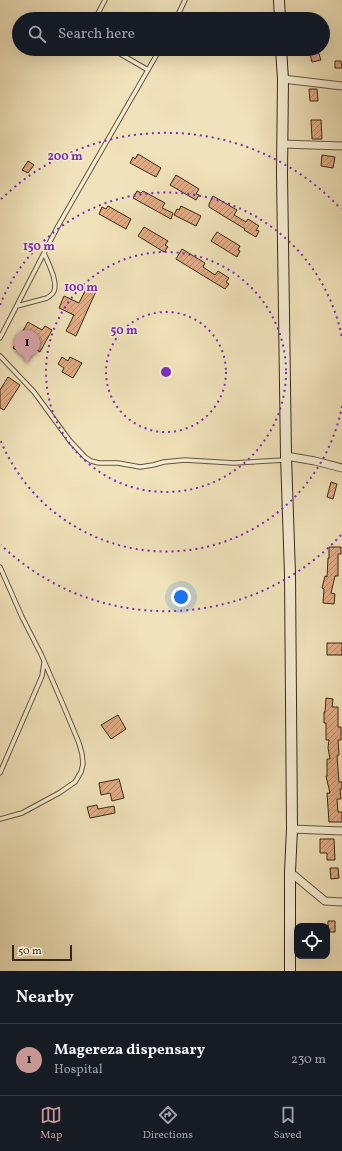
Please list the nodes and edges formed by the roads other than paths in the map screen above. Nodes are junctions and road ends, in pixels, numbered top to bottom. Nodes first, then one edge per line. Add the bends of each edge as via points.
1 (105, 0) edge
2 (185, 0) edge
3 (279, 0) edge
4 (99, 12) edge
5 (179, 12) edge
6 (280, 12) edge
7 (124, 56) edge
8 (156, 56) edge
9 (282, 56) edge
10 (148, 70) junction
11 (283, 78) junction
12 (342, 86) edge
13 (282, 144) junction
14 (342, 146) edge
15 (44, 253) junction
16 (16, 306) junction
17 (0, 338) edge
18 (0, 356) edge
19 (287, 458) junction
20 (342, 468) edge
21 (0, 567) edge
22 (44, 662) junction
23 (0, 773) edge
24 (0, 819) edge
25 (292, 829) junction
26 (342, 831) edge
27 (290, 872) junction
28 (342, 902) edge
29 (290, 971) edge

1 - 4 lane
2 - 5 lane
3 - 6 street
7 - 10 lane
8 - 10 lane
9 - 11 street
10 - 15 lane
11 - 12 street
11 - 13 street
13 - 14 street
13 - 19 street
15 - 16 lane
15 - 16 lane via 54,280 54,292 47,298
16 - 17 lane
18 - 19 lane via 34,392 70,441 91,461 140,467 185,460 234,464
19 - 20 street via 315,461
19 - 25 street
21 - 22 lane
22 - 23 lane via 42,676
22 - 24 lane via 79,743 83,764 81,772 75,782 59,793 22,813
25 - 26 street
25 - 27 street
27 - 28 street via 325,902
27 - 29 street

